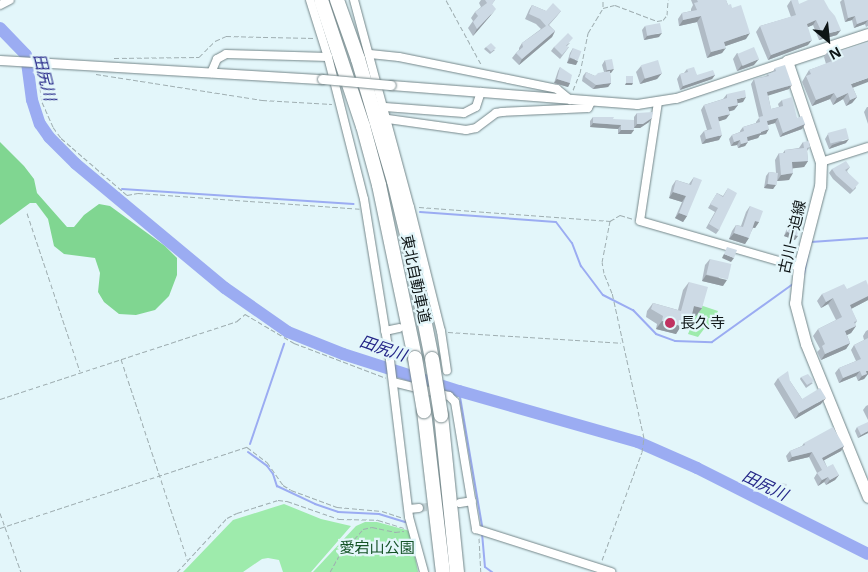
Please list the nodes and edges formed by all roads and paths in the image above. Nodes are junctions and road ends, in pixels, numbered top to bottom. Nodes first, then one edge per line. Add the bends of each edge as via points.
1 (10, 0) edge
2 (310, 0) edge
3 (321, 0) edge
4 (337, 0) edge
5 (354, 0) edge
6 (446, 0) edge
7 (603, 0) edge
8 (668, 0) edge
9 (0, 5) edge
10 (603, 8) junction
11 (868, 34) edge
12 (322, 38) junction
13 (370, 54) junction
14 (328, 57) junction
15 (109, 58) dead end
16 (0, 60) edge
17 (787, 61) junction
18 (39, 62) junction
19 (211, 72) junction
20 (92, 73) dead end
21 (487, 76) junction
22 (481, 92) junction
23 (570, 100) junction
24 (591, 102) junction
25 (658, 102) junction
26 (340, 104) junction
27 (385, 107) junction
28 (388, 119) junction
29 (868, 147) edge
30 (821, 162) junction
31 (410, 206) junction
32 (366, 210) junction
33 (28, 213) dead end
34 (610, 221) junction
35 (640, 221) junction
36 (798, 276) junction
37 (398, 328) dead end
38 (385, 331) junction
39 (441, 331) junction
40 (622, 343) junction
41 (121, 358) junction
42 (81, 372) junction
43 (447, 372) dead end
44 (392, 380) junction
45 (0, 399) edge
46 (159, 476) junction
47 (868, 497) edge
48 (472, 501) junction
49 (460, 503) tunnel mouth
50 (420, 508) tunnel mouth
51 (0, 513) edge
52 (409, 513) junction
53 (5, 527) junction
54 (0, 528) edge
55 (412, 529) junction
56 (479, 530) junction
57 (188, 560) junction
58 (599, 568) junction
59 (21, 572) edge
60 (177, 572) edge
61 (330, 572) edge
62 (424, 572) edge
63 (443, 572) edge
64 (457, 572) edge
65 (480, 572) edge
66 (611, 572) edge

1 - 9 street
2 - 12 street
3 - 63 highway, 東北自動車道, bridge via 379,185 424,411
4 - 64 highway, 東北自動車道, bridge via 358,58 408,239 441,416
5 - 13 street
6 - 21 path
7 - 10 path
8 - 10 path via 666,15 657,21 615,5
10 - 23 path via 588,32 580,73
11 - 17 main road
12 - 14 street
12 - 15 path via 226,36 215,41 199,57
13 - 21 street
13 - 27 street
14 - 19 street via 226,54 217,59
14 - 26 street
16 - 18 street
17 - 25 street
17 - 30 main road, 古川一迫線
18 - 19 street
18 - 32 path via 42,102 53,127 61,138 127,195
19 - 22 street, bridge
20 - 26 path via 262,100
21 - 23 street via 557,89
22 - 23 street
22 - 27 street via 476,107 464,113
23 - 24 street
24 - 25 street
24 - 28 street via 588,108 496,113 476,128 466,130
25 - 35 street
26 - 32 street
27 - 28 street
28 - 31 street
29 - 30 street
30 - 36 main road, 古川一迫線 via 820,186
31 - 34 path
31 - 39 street via 434,322
32 - 38 street
33 - 42 path
34 - 35 path via 620,215
34 - 40 path via 602,262
35 - 36 street
36 - 47 main road, 古川一迫線 via 795,303 806,344
37 - 38 street
38 - 44 street
39 - 40 path
39 - 43 street
40 - 58 path via 644,438 642,452
41 - 42 path
41 - 44 path via 237,321 245,314 294,343
41 - 46 path
42 - 45 path
44 - 48 street via 453,398
44 - 52 street
46 - 52 path via 247,447 267,462 283,485 291,490 337,507 371,510 402,518
46 - 53 path
46 - 57 path
48 - 49 street
48 - 56 street via 476,529
50 - 52 street
51 - 53 path
52 - 55 street
53 - 54 path
53 - 59 path
55 - 57 path via 378,520 340,519 278,500 227,518
55 - 61 path via 395,532 372,527 363,529 339,556
55 - 62 street
56 - 58 street
56 - 65 path
57 - 60 path
58 - 66 street

